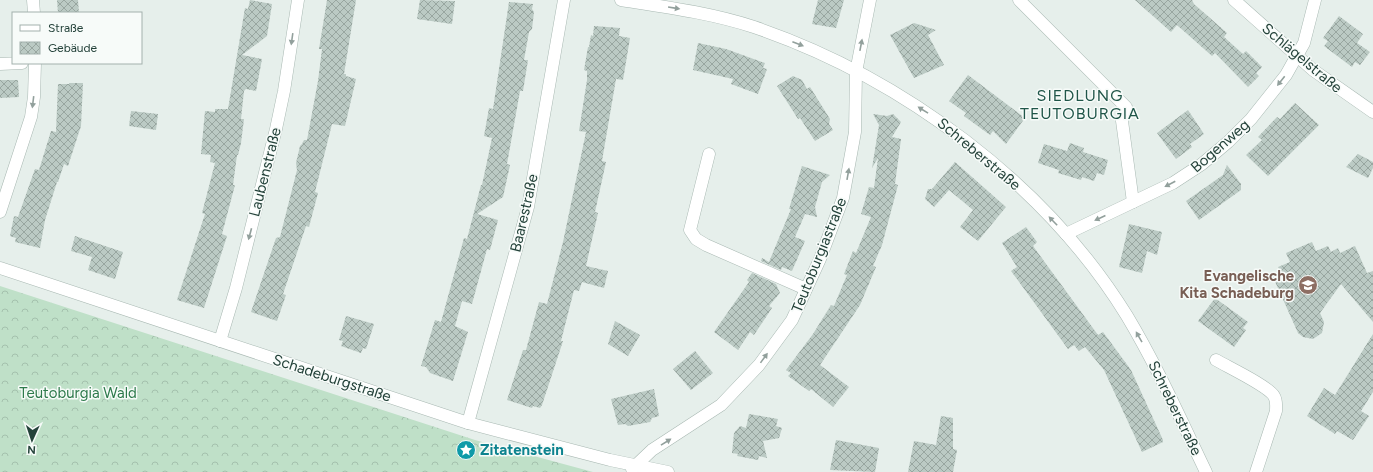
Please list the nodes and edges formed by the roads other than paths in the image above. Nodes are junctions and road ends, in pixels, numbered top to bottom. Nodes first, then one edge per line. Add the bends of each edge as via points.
1 (34, 0) edge
2 (298, 0) edge
3 (564, 0) edge
4 (621, 0) edge
5 (870, 0) edge
6 (1019, 0) edge
7 (1234, 0) edge
8 (1315, 0) edge
9 (34, 12) edge
10 (1297, 56) junction
11 (12, 63) edge
12 (0, 64) edge
13 (35, 64) edge
14 (856, 72) junction
15 (1373, 112) edge
16 (709, 154) dead end
17 (1134, 202) junction
18 (0, 212) edge
19 (1066, 234) junction
20 (0, 268) edge
21 (806, 289) junction
22 (220, 341) junction
23 (1216, 360) dead end
24 (468, 423) junction
25 (633, 469) edge
26 (668, 472) edge
27 (1206, 472) edge
28 (1256, 472) edge

1 - 9 street
2 -> 22 street, Laubenstraße via 276,129
3 - 24 street, Baarestraße via 528,207
4 -> 14 street, Schreberstraße via 695,12 753,27 808,48
14 -> 5 street, Teutoburgiastraße
6 - 17 street via 1126,107 1122,121
7 - 10 street, Schlägelstraße
8 - 10 street, Bogenweg via 1304,43
10 - 15 street, Schlägelstraße
10 -> 17 street, Bogenweg via 1286,76 1251,119 1228,142 1202,164 1173,183
11 - 12 street
13 -> 18 street via 31,117
19 -> 14 street, Schreberstraße via 993,164 943,123 902,96
21 -> 14 street, Teutoburgiastraße via 820,260 843,198 855,132
16 - 21 street via 690,230 696,239
17 -> 19 street, Bogenweg
27 -> 19 street, Schreberstraße via 1154,365 1126,315
20 - 22 street, Schadeburgstraße
25 -> 21 street, Teutoburgiastraße via 652,450 721,405 759,365 792,320
22 - 24 street, Schadeburgstraße
23 - 28 street via 1262,386 1273,394 1277,402
24 - 25 street, Schadeburgstraße
25 - 26 street, Schadeburgstraße

